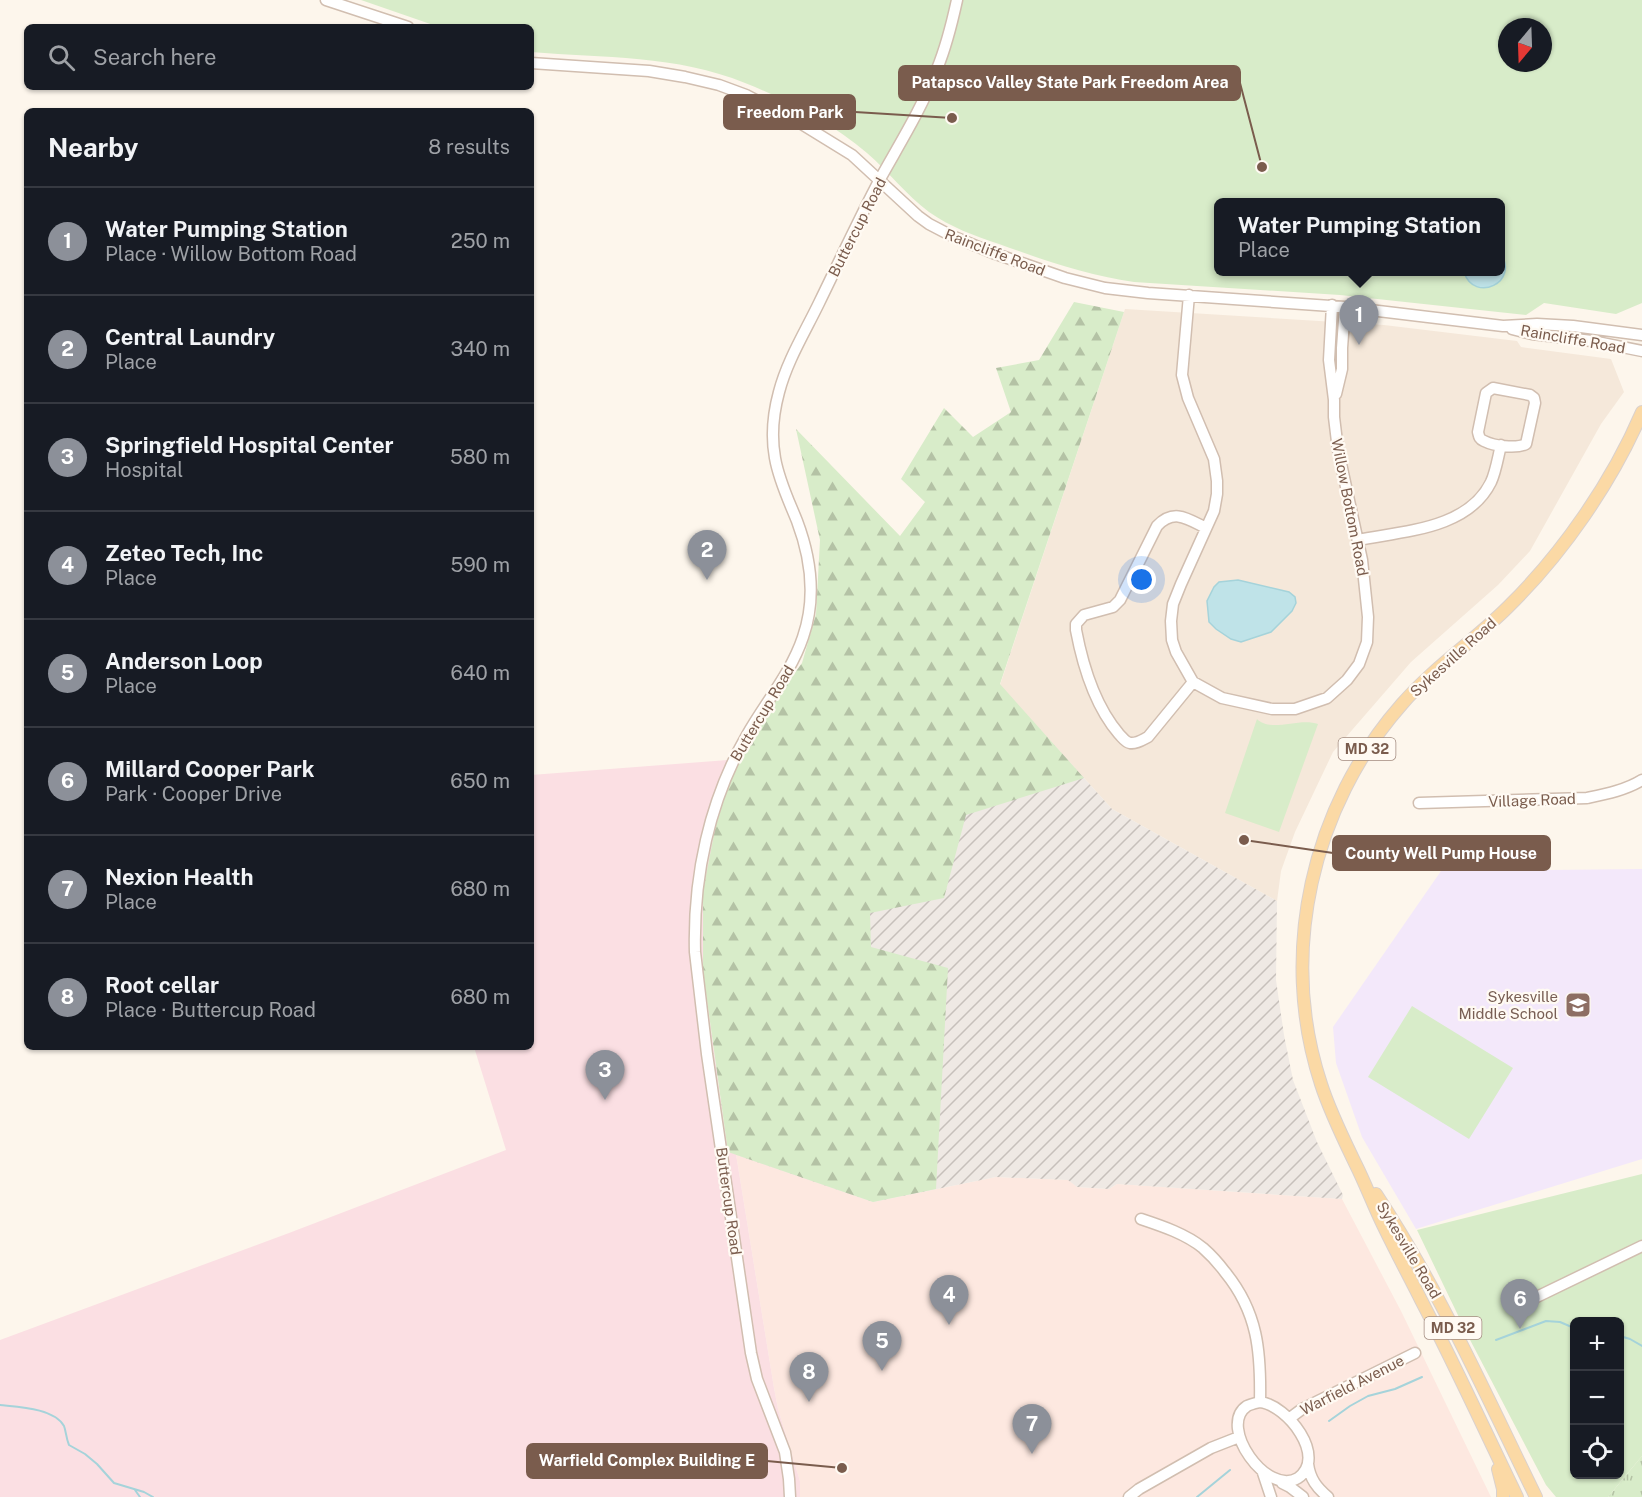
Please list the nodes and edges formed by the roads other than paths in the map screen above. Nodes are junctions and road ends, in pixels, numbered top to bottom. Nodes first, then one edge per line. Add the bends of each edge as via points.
1 (326, 0) edge
2 (957, 0) edge
3 (399, 24) edge
4 (534, 63) edge
5 (879, 181) junction
6 (1189, 295) junction
7 (1332, 305) junction
8 (1345, 307) junction
9 (1503, 331) junction
10 (1642, 336) edge
11 (1642, 351) edge
12 (1334, 400) junction
13 (1642, 412) edge
14 (1501, 445) junction
15 (1206, 528) junction
16 (1358, 540) junction
17 (1193, 682) junction
18 (1642, 780) edge
19 (1419, 803) dead end
20 (1357, 1166) junction
21 (1141, 1219) dead end
22 (1642, 1246) edge
23 (1516, 1307) dead end
24 (1415, 1353) dead end
25 (1260, 1402) junction
26 (1290, 1418) junction
27 (1239, 1437) junction
28 (1490, 1442) junction
29 (1308, 1464) junction
30 (1263, 1473) junction
31 (1282, 1483) junction
32 (790, 1497) edge
33 (1129, 1497) edge
34 (1271, 1497) edge
35 (1303, 1497) edge
36 (1328, 1497) edge
37 (1503, 1497) edge
38 (1517, 1497) edge
39 (1536, 1497) edge

1 - 3 street
2 - 5 street, Buttercup Road via 937,70
4 - 5 street, Raincliffe Road via 649,72 719,85 777,110 826,138 852,155
5 - 6 street, Raincliffe Road via 929,224 993,253 1105,288
5 - 32 street, Buttercup Road via 786,369 778,393 774,452 809,560 811,600 804,635 791,665 752,726 724,782 702,855 696,900 697,976 750,1343 757,1379 785,1452
6 - 7 street, Raincliffe Road
6 - 15 street via 1182,375 1214,459 1217,481 1214,511
7 - 8 street, Raincliffe Road
7 - 12 street, Willow Bottom Road via 1329,360
8 - 9 street, Raincliffe Road
8 - 12 street, Willow Bottom Road via 1342,369
9 - 10 street, Raincliffe Road via 1537,324
9 - 11 street, Raincliffe Road
12 - 16 street, Willow Bottom Road via 1338,450
13 - 20 main road, Sykesville Road / MD 32 via 1612,471 1556,553 1510,606 1421,683 1388,720 1352,774 1323,840 1306,907 1304,997 1320,1083
14 - 14 street via 1479,437 1486,393 1493,388 1530,395 1536,402 1526,444
14 - 16 street via 1492,481 1467,510 1423,528
15 - 17 street via 1173,604 1171,621 1176,652
15 - 17 street via 1180,516 1162,521 1120,600 1113,607 1084,615 1076,624 1094,695 1125,741 1138,742 1148,736
16 - 17 street, Willow Bottom Road via 1368,617 1367,642 1359,664 1327,698 1295,709 1272,709 1222,698
18 - 19 street, Village Road via 1587,798
20 - 28 main road, Sykesville Road / MD 32
20 - 39 main road, Sykesville Road / MD 32 via 1396,1224 1443,1309
21 - 25 street via 1203,1248 1236,1286 1255,1328 1261,1371
22 - 23 street
24 - 26 street, Warfield Avenue
25 - 26 street via 1276,1407
25 - 27 street via 1240,1414
26 - 29 street via 1305,1445
27 - 30 street
27 - 33 street via 1211,1448
28 - 37 main road
28 - 38 main road, Sykesville Road / MD 32
29 - 31 street via 1299,1478
29 - 36 street via 1312,1481
30 - 31 street
30 - 34 street
31 - 35 street

